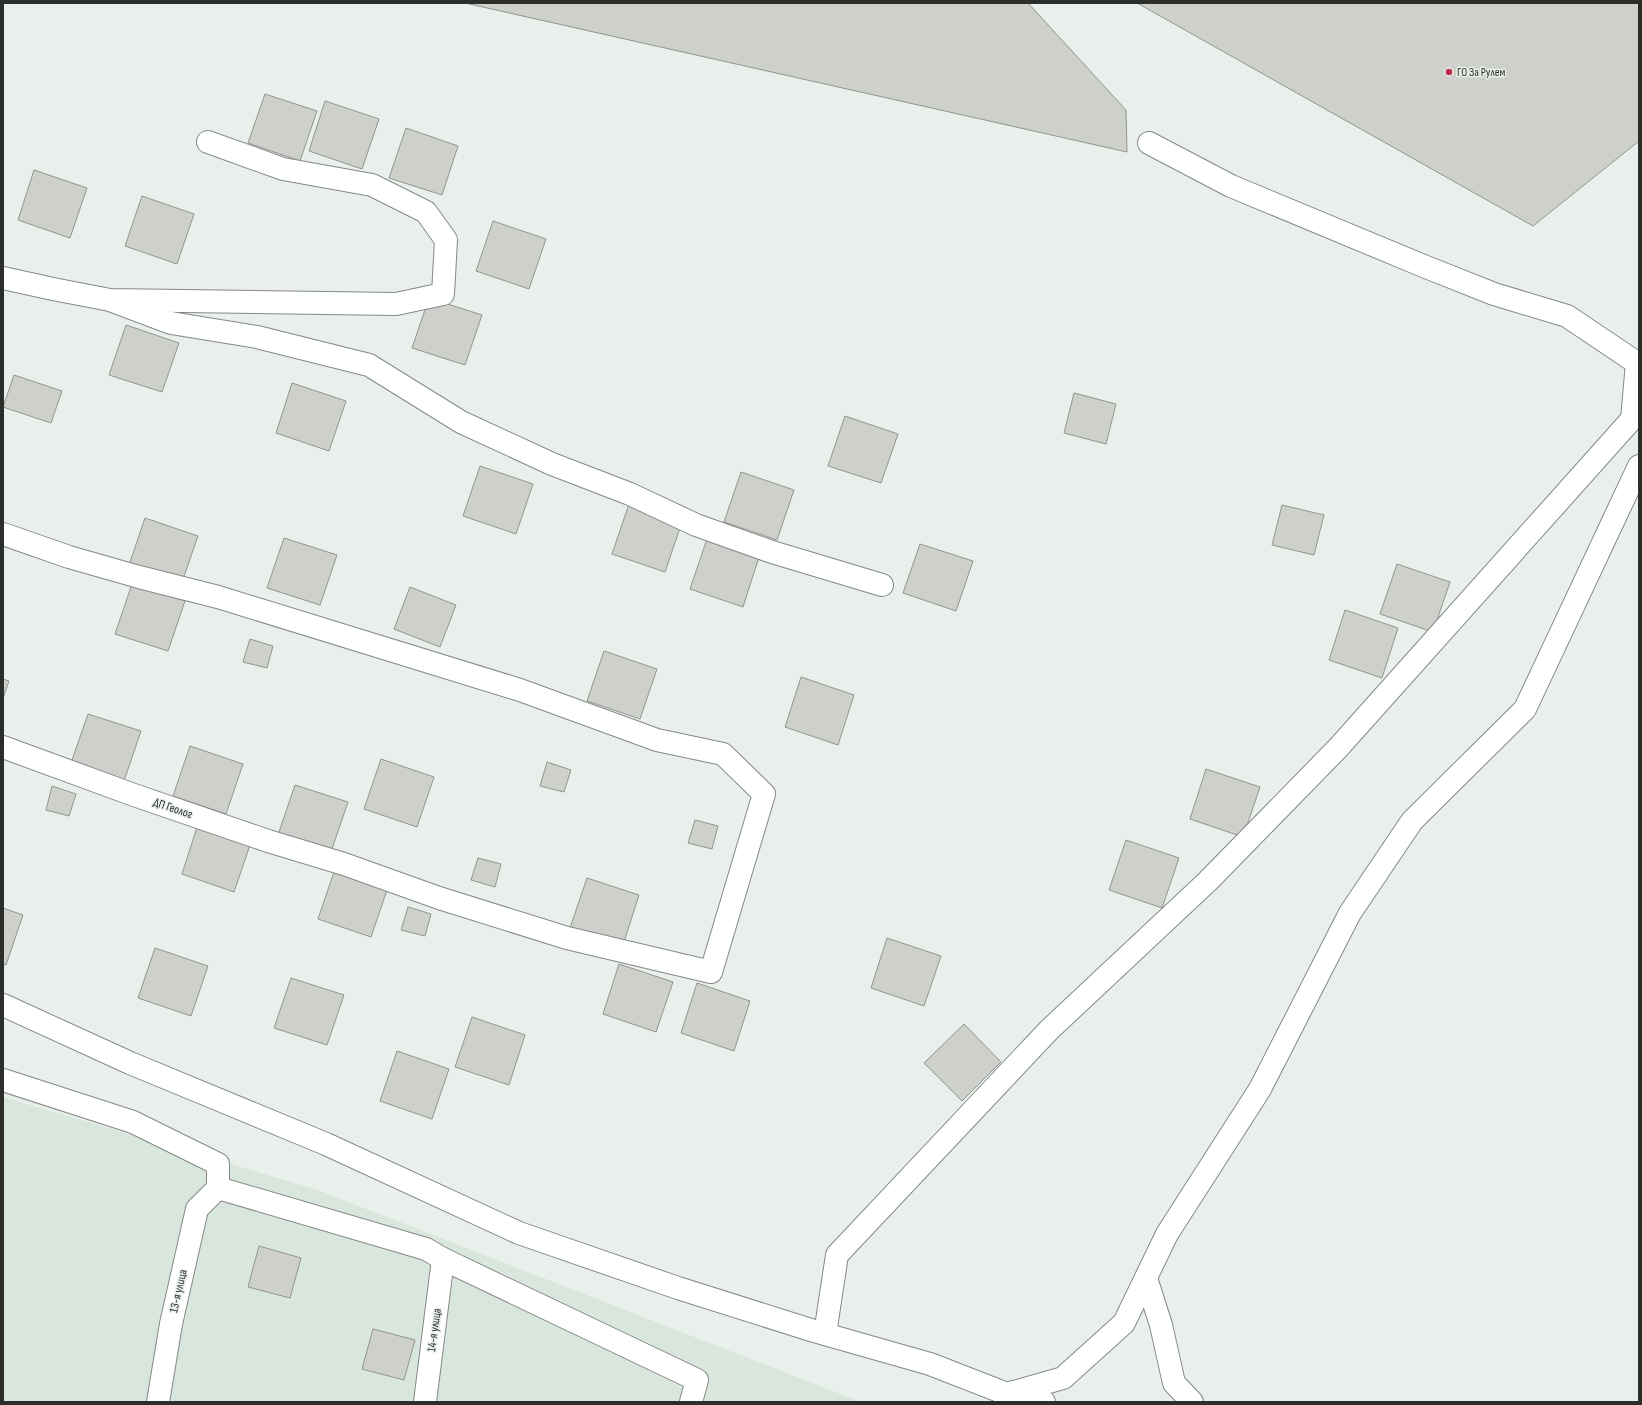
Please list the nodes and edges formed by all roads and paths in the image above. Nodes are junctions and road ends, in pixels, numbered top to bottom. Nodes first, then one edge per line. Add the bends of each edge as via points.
1 (208, 142) dead end
2 (1149, 143) dead end
3 (3, 278) edge
4 (110, 300) junction
5 (1638, 365) edge
6 (1639, 466) edge
7 (3, 534) edge
8 (882, 585) dead end
9 (3, 747) edge
10 (3, 1005) edge
11 (3, 1080) edge
12 (218, 1188) junction
13 (444, 1259) junction
14 (1146, 1278) junction
15 (825, 1334) junction
16 (1008, 1396) edge
17 (158, 1402) edge
18 (424, 1402) edge
19 (691, 1402) edge
20 (1044, 1402) edge
21 (1192, 1402) edge

1 - 4 street via 283,169 372,185 426,212 446,240 443,294 396,304
2 - 5 street via 1232,186 1426,267 1494,294 1567,316
3 - 4 street
4 - 8 street via 171,323 256,337 369,365 461,422 552,464 630,494 696,525 772,552
5 - 15 street via 1632,419 1338,748 1208,881 1049,1030 837,1255
6 - 14 street via 1525,709 1412,821 1350,913 1260,1089 1167,1234
7 - 9 street, ДП Геолог via 69,557 139,578 218,597 520,690 657,740 723,754 764,794 711,972 567,938 439,898
10 - 15 street via 130,1064 326,1144 519,1233 678,1288
11 - 12 street via 133,1122 218,1164
12 - 13 street via 426,1249
12 - 17 street, 13-я улица via 197,1209 170,1324
13 - 18 street, 14-я улица
13 - 19 street via 696,1380
14 - 16 street via 1124,1323 1062,1378
14 - 21 street via 1161,1325 1174,1383
15 - 16 street via 930,1364
16 - 20 street

